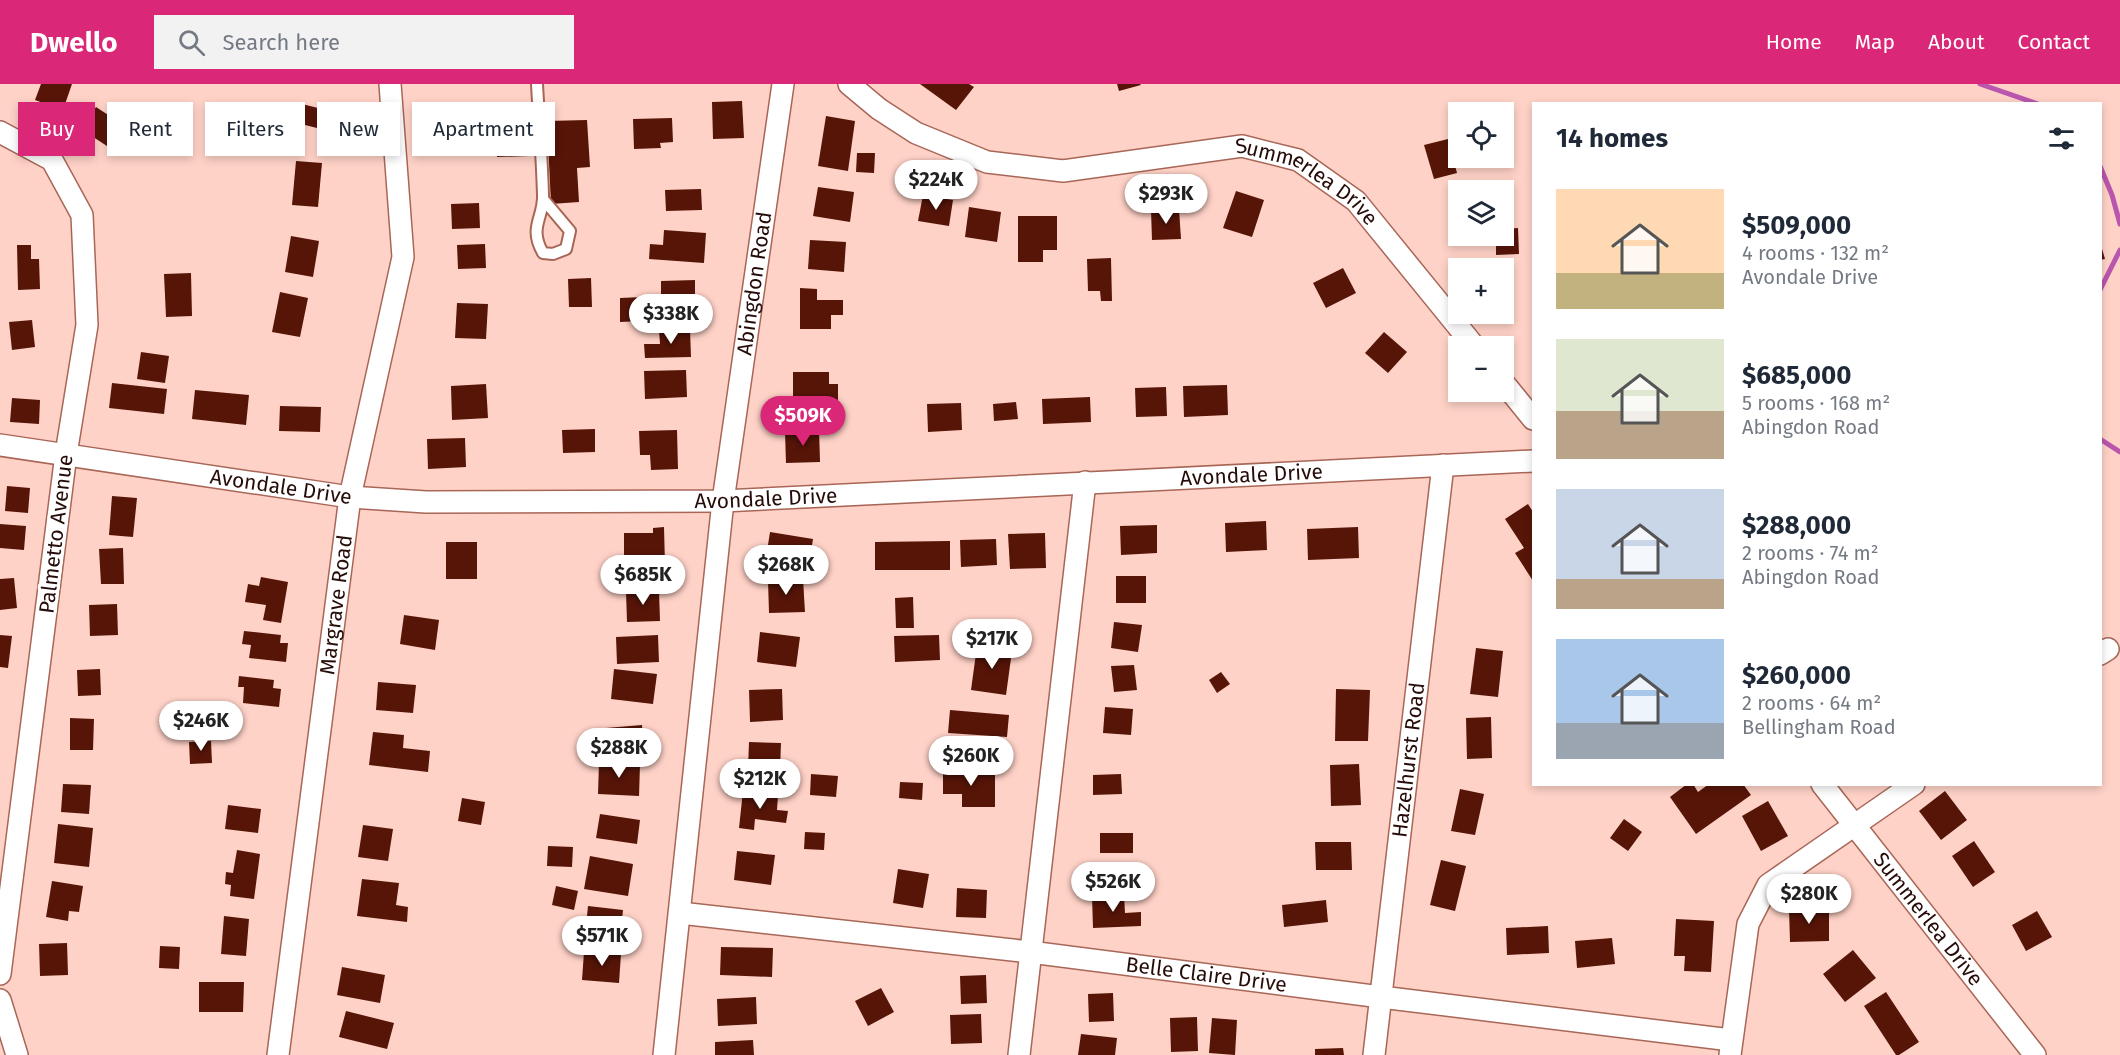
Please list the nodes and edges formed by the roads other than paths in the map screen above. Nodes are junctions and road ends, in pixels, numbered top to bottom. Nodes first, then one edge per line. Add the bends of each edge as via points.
1 (390, 84) edge
2 (537, 84) edge
3 (783, 84) edge
4 (849, 84) edge
5 (0, 132) edge
6 (543, 199) junction
7 (1466, 336) edge
8 (1514, 396) edge
9 (1532, 418) edge
10 (0, 445) edge
11 (66, 454) junction
12 (1532, 461) edge
13 (1443, 465) junction
14 (1085, 482) junction
15 (350, 497) junction
16 (723, 501) junction
17 (1824, 786) edge
18 (1911, 786) edge
19 (1855, 826) junction
20 (680, 913) junction
21 (1030, 952) junction
22 (0, 974) edge
23 (1381, 998) junction
24 (0, 1000) edge
25 (1731, 1048) edge
26 (17, 1055) edge
27 (278, 1055) edge
28 (664, 1055) edge
29 (1019, 1055) edge
30 (1374, 1055) edge
31 (2035, 1055) edge

1 - 15 street, Margrave Road via 404,257
2 - 6 lane
3 - 16 street, Abingdon Road
4 - 7 street, Summerlea Drive via 916,133 987,162 1063,171 1242,146 1298,160 1356,201
5 - 11 street, Palmetto Avenue via 52,160 82,215 87,325
6 - 6 lane via 536,225 538,246 543,253 553,254 566,249 570,231
8 - 9 street
10 - 11 street, Avondale Drive
11 - 15 street, Avondale Drive
11 - 22 street, Palmetto Avenue
12 - 13 street, Avondale Drive
13 - 14 street, Avondale Drive
13 - 23 street, Hazelhurst Road
14 - 16 street, Avondale Drive
14 - 21 street
15 - 16 street, Avondale Drive via 426,502
15 - 27 street, Margrave Road
16 - 20 street, Abingdon Road
17 - 19 street, Summerlea Drive
18 - 19 street
19 - 25 street via 1768,885 1748,924
19 - 31 street, Summerlea Drive
20 - 21 street, Belle Claire Drive
20 - 28 street, Abingdon Road
21 - 23 street, Belle Claire Drive
21 - 29 street
23 - 25 street, Belle Claire Drive
23 - 30 street, Hazelhurst Road
24 - 26 street

